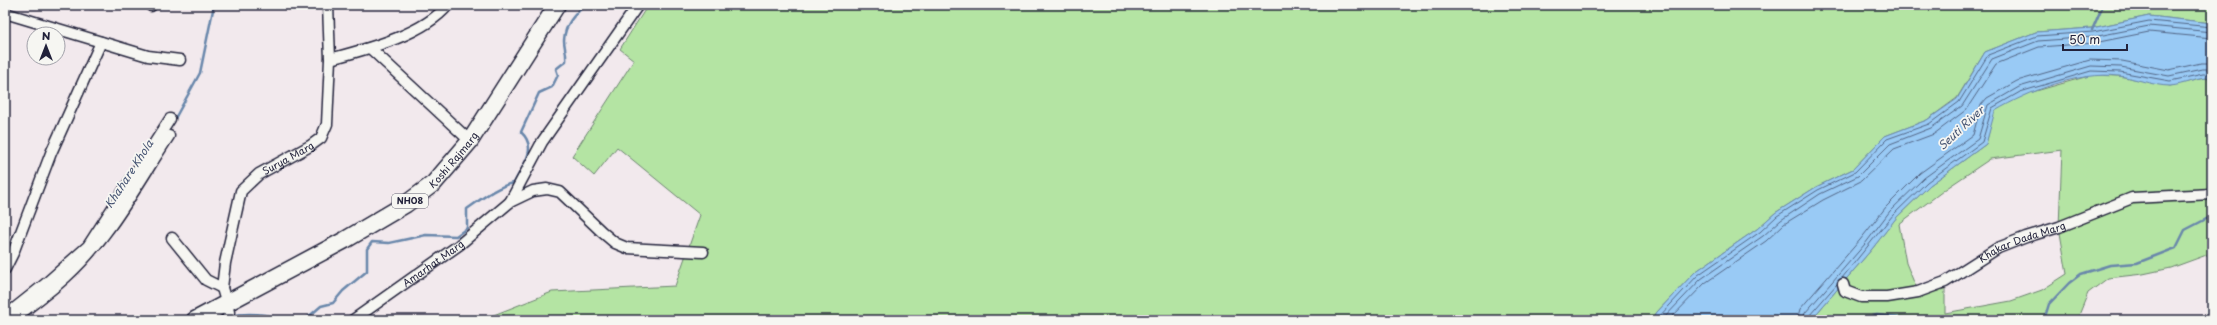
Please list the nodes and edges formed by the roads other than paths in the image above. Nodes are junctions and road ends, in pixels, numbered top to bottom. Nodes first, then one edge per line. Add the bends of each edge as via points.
1 (328, 5) edge
2 (448, 5) edge
3 (557, 5) edge
4 (638, 5) edge
5 (5, 13) edge
6 (101, 42) junction
7 (370, 48) junction
8 (330, 59) junction
9 (180, 60) dead end
10 (170, 119) dead end
11 (169, 136) dead end
12 (470, 141) junction
13 (2212, 194) edge
14 (510, 202) junction
15 (172, 238) dead end
16 (703, 252) dead end
17 (76, 261) junction
18 (5, 269) edge
19 (1843, 284) dead end
20 (222, 288) junction
21 (227, 312) edge
22 (5, 316) edge
23 (12, 320) edge
24 (195, 320) edge
25 (353, 320) edge

1 - 8 street, Surya Marg
2 - 7 street via 429,22
3 - 12 main road, Koshi Rajmarg / NH08
4 - 14 street via 542,142
5 - 6 street
6 - 9 street via 148,56
6 - 18 street via 51,153
7 - 8 street
7 - 12 street
8 - 20 street, Surya Marg via 325,132 310,146 259,174 241,191
10 - 17 street
11 - 17 street via 111,224
12 - 21 main road, Koshi Rajmarg / NH08 via 444,173 417,196
13 - 19 street, Khakar Dada Marg via 2132,198 1998,248 1946,282 1918,292 1887,297 1861,297 1845,291
14 - 16 street via 533,191 548,189 565,197 615,243 628,248
14 - 25 street, Amarhat Marg via 459,245
15 - 20 street via 206,280
17 - 22 street
17 - 23 street via 67,276
20 - 21 street, Surya Marg
21 - 24 main road, Koshi Rajmarg / NH08

